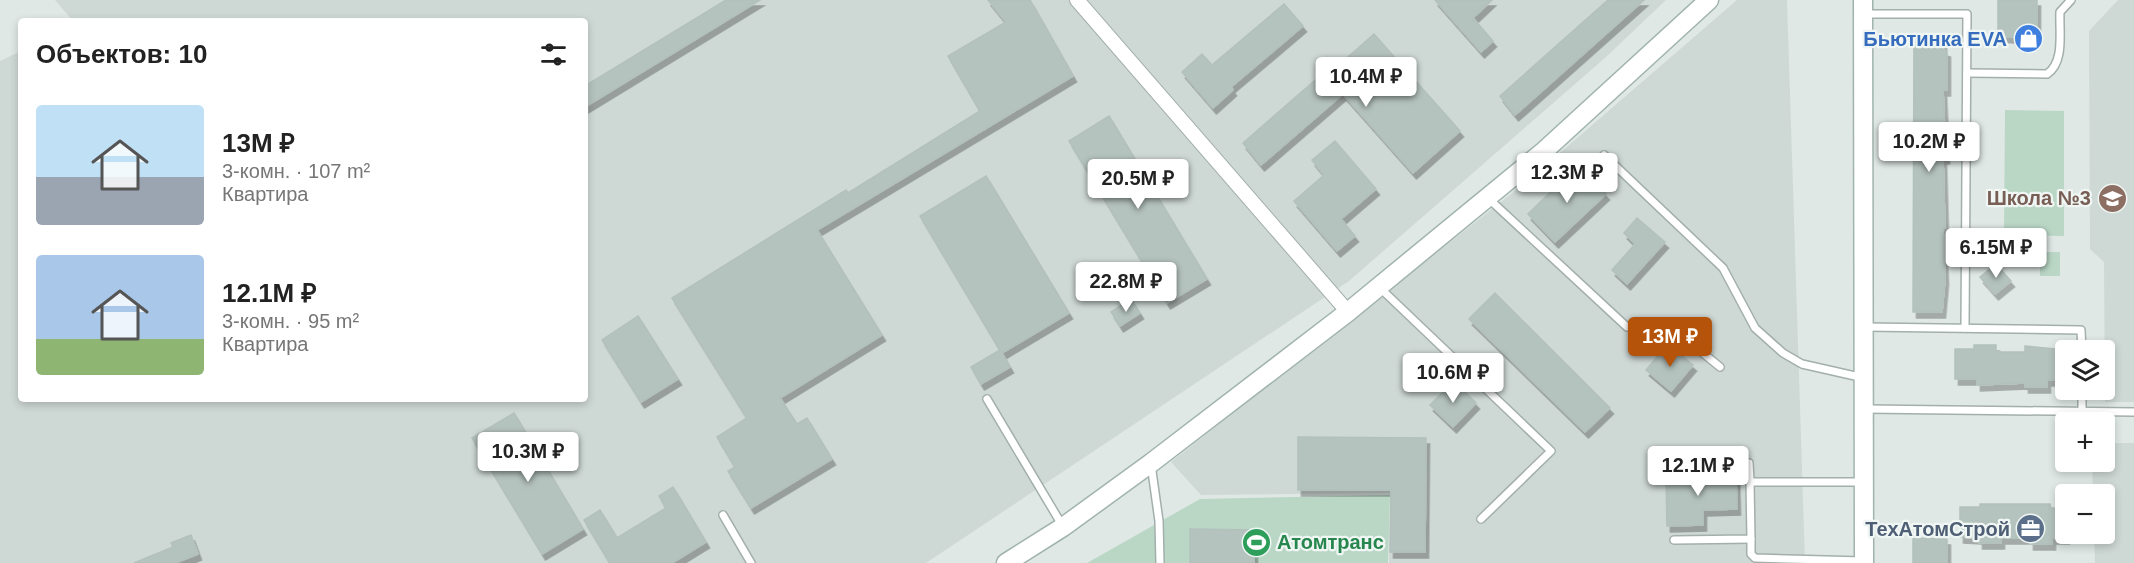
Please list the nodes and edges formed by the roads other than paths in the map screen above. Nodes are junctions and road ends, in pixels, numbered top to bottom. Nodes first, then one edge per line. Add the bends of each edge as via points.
1 (1077, 0) edge
2 (1709, 0) edge
3 (2071, 0) edge
4 (1862, 7) edge
5 (1967, 73) junction
6 (1604, 155) dead end
7 (1489, 199) junction
8 (1379, 287) junction
9 (1348, 312) junction
10 (1865, 327) junction
11 (1965, 328) junction
12 (2081, 340) edge
13 (1720, 367) dead end
14 (1865, 378) junction
15 (987, 399) dead end
16 (2082, 400) edge
17 (1864, 409) junction
18 (2082, 412) joint
19 (2115, 412) edge
20 (2134, 412) edge
21 (1709, 462) dead end
22 (1151, 463) junction
23 (1750, 482) junction
24 (1864, 482) junction
25 (723, 515) dead end
26 (1481, 519) dead end
27 (1063, 527) junction
28 (1751, 539) junction
29 (1674, 540) dead end
30 (1864, 562) edge
31 (751, 563) edge
32 (1005, 563) edge
33 (1160, 563) edge

1 - 9 street
2 - 7 street
3 - 5 lane via 2060,12 2058,60 2047,74
4 - 5 lane via 1966,14
4 - 10 street
5 - 11 lane
6 - 14 lane via 1723,268 1755,328 1783,353 1802,364
7 - 8 street
7 - 13 lane via 1628,327 1665,322
8 - 9 street
8 - 26 lane via 1551,451
9 - 22 street
10 - 11 lane
10 - 14 street
11 - 12 lane via 2081,330
14 - 17 street
15 - 27 lane
16 - 18 lane
17 - 18 lane
17 - 24 street
19 - 20 lane
21 - 23 lane via 1749,463
22 - 27 street
22 - 33 lane
23 - 24 lane
23 - 28 lane
24 - 30 street
25 - 31 lane
27 - 32 street
28 - 29 lane
28 - 30 lane via 1751,554 1755,558

